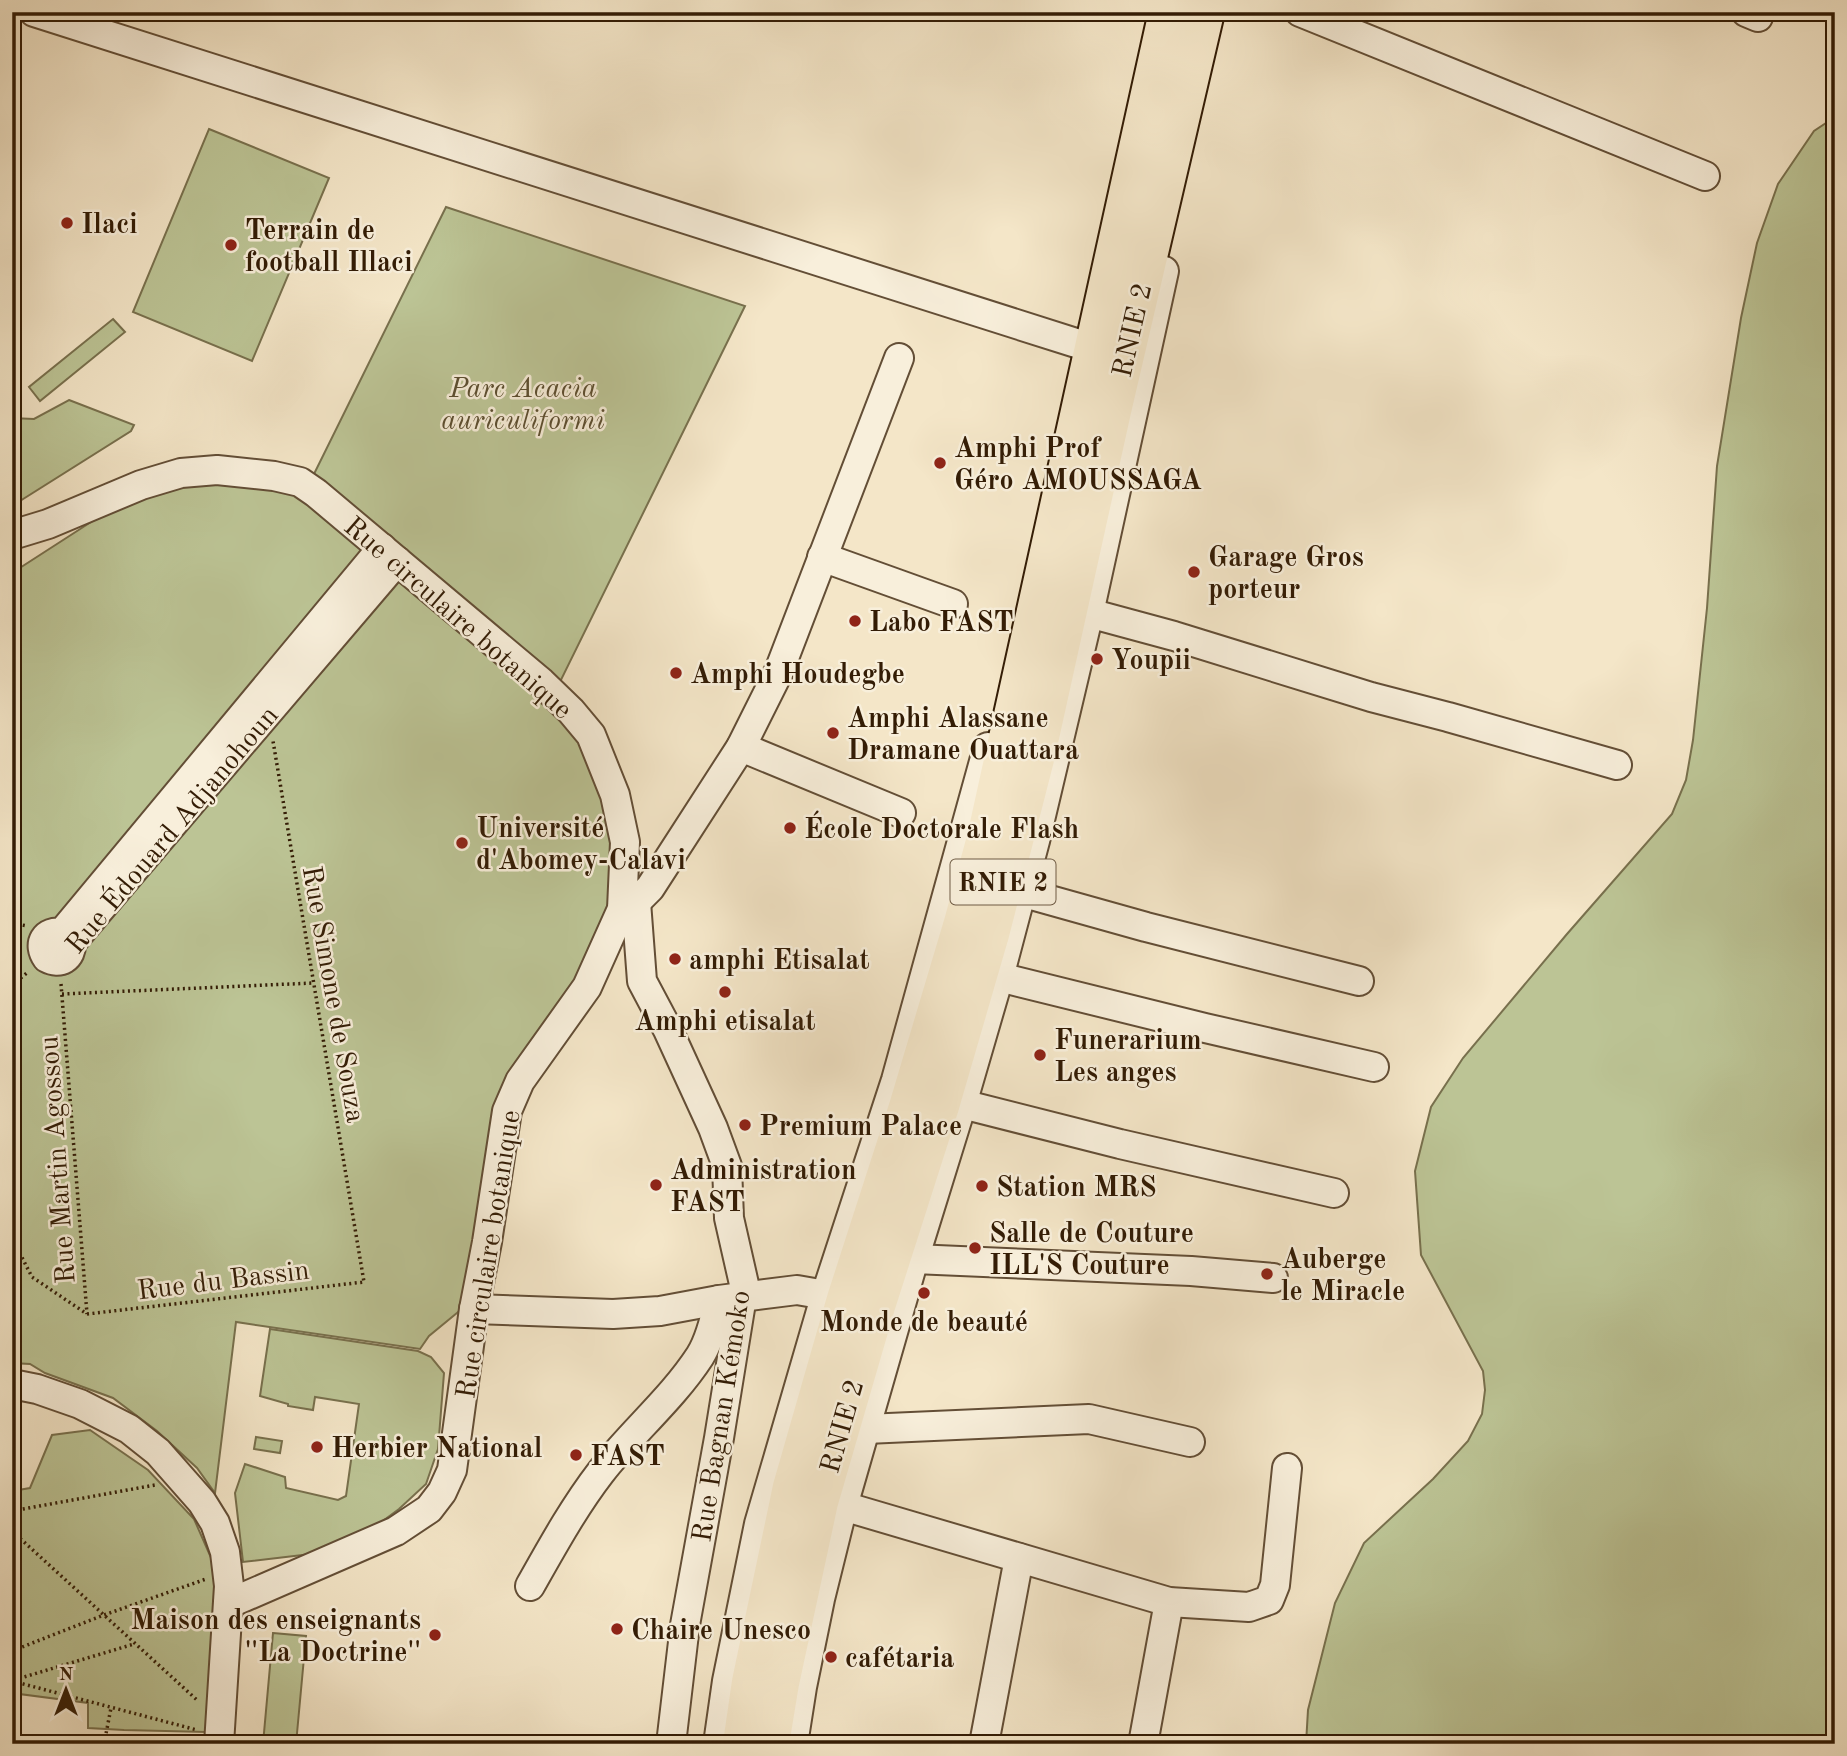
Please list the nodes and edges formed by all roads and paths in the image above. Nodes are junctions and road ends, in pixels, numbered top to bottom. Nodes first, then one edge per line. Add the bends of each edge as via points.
1 (34, 12) edge
2 (1150, 12) edge
3 (1168, 12) edge
4 (1205, 12) edge
5 (1221, 12) edge
6 (1300, 12) edge
7 (1706, 176) dead end
8 (1076, 343) junction
9 (899, 358) dead end
10 (12, 535) edge
11 (389, 554) junction
12 (821, 557) junction
13 (953, 604) dead end
14 (1089, 613) junction
15 (268, 712) junction
16 (741, 747) junction
17 (1617, 765) dead end
18 (901, 813) dead end
19 (1021, 891) junction
20 (629, 905) junction
21 (60, 961) junction
22 (999, 977) junction
23 (1359, 981) dead end
24 (313, 983) junction
25 (62, 994) junction
26 (1374, 1067) dead end
27 (962, 1104) junction
28 (1334, 1193) dead end
29 (12, 1238) edge
30 (914, 1259) junction
31 (1273, 1278) dead end
32 (364, 1282) joint
33 (730, 1299) junction
34 (849, 1300) junction
35 (474, 1309) junction
36 (87, 1314) junction
37 (12, 1384) edge
38 (866, 1429) junction
39 (1190, 1442) dead end
40 (1287, 1468) dead end
41 (182, 1480) junction
42 (843, 1506) junction
43 (12, 1511) edge
44 (12, 1531) edge
45 (1019, 1558) junction
46 (228, 1571) junction
47 (530, 1586) dead end
48 (1169, 1602) junction
49 (228, 1604) junction
50 (104, 1615) junction
51 (135, 1644) junction
52 (12, 1651) edge
53 (12, 1681) edge
54 (111, 1708) junction
55 (219, 1733) edge
56 (104, 1744) edge
57 (671, 1744) edge
58 (718, 1744) edge
59 (742, 1744) edge
60 (770, 1744) edge
61 (793, 1744) edge
62 (984, 1744) edge
63 (1143, 1744) edge

1 - 8 street
2 - 8 street
3 - 34 highway, RNIE 2 / RNIE 2 via 986,838
4 - 34 highway, RNIE 2 / RNIE 2 via 990,934 940,1106
5 - 14 street
6 - 7 street
8 - 34 street via 990,740 896,1080
9 - 12 street
10 - 11 street, Rue circulaire botanique via 141,485 181,473 217,470 300,482
11 - 15 street, Rue Édouard Adjanohoun
11 - 20 street, Rue circulaire botanique via 541,682 591,735 615,795 625,842
11 - 21 street, Rue Édouard Adjanohoun via 62,933 46,936 44,956
12 - 13 street
12 - 16 street via 779,671
14 - 17 street
14 - 19 street
15 - 21 street, Rue Édouard Adjanohoun
15 - 24 path, Rue Simone de Souza
16 - 18 street
16 - 20 street via 649,888
19 - 22 street
19 - 23 street
20 - 33 street, Rue Bagnan Kémoko via 642,981 727,1166 729,1218 744,1284
20 - 35 street, Rue circulaire botanique via 586,987 520,1082 506,1111
21 - 25 path, Rue Martin Agossou
22 - 26 street
22 - 27 street
24 - 25 path
24 - 32 path, Rue Simone de Souza
25 - 36 path, Rue Martin Agossou
27 - 28 street
27 - 30 street
29 - 36 path via 32,1277
30 - 31 street
30 - 38 street
32 - 36 path, Rue du Bassin
33 - 34 street via 797,1290
33 - 35 street via 613,1314
33 - 47 street via 701,1355 602,1471
33 - 57 street, Rue Bagnan Kémoko via 719,1438 685,1625
34 - 58 street via 759,1524
34 - 59 highway, RNIE 2 / RNIE 2 via 792,1487
34 - 60 highway, RNIE 2 / RNIE 2 via 819,1502
35 - 49 street, Rue circulaire botanique via 452,1470 429,1508 396,1531
37 - 41 street via 80,1404 129,1429 158,1452
38 - 39 street via 1089,1419
38 - 42 street
40 - 48 street via 1275,1585 1269,1600 1250,1607
41 - 43 path
41 - 46 street via 215,1523
42 - 45 street
42 - 61 street
44 - 50 path
45 - 48 street
45 - 62 street
46 - 49 street
46 - 50 path
48 - 63 street
49 - 55 street
50 - 51 path
50 - 52 path
51 - 53 path
51 - 55 path
53 - 54 path
54 - 55 path
54 - 56 path

